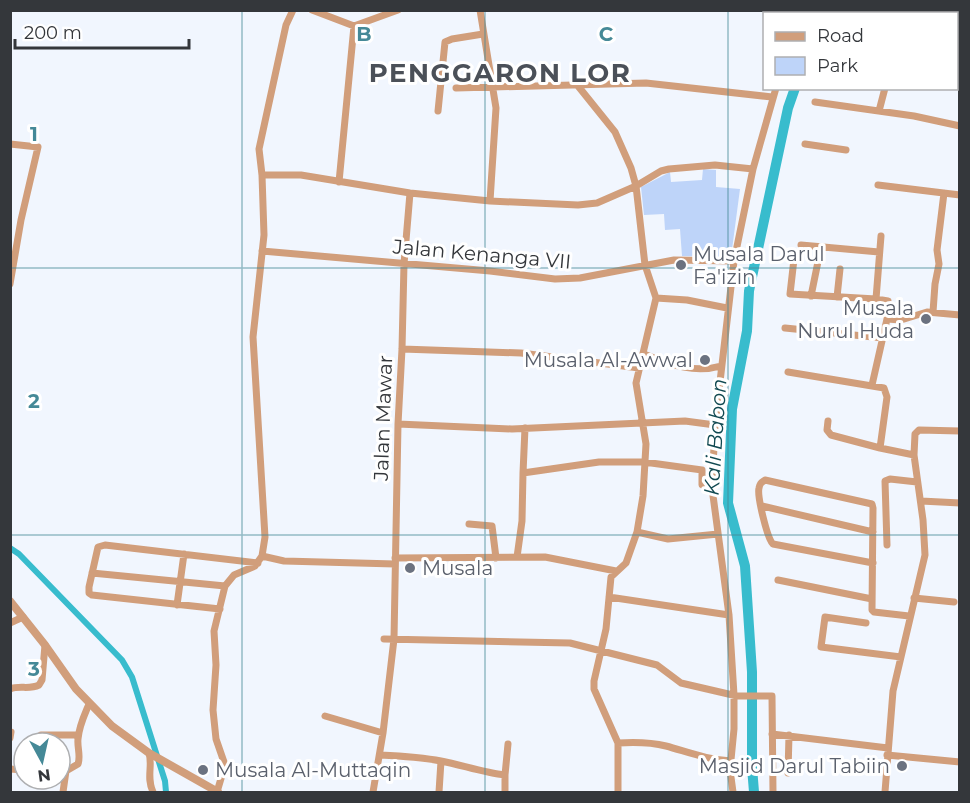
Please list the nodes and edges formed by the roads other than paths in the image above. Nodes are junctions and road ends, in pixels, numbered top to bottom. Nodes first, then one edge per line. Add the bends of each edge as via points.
1 (293, 10) edge
2 (312, 10) edge
3 (398, 10) edge
4 (480, 10) edge
5 (354, 26) junction
6 (483, 34) junction
7 (578, 86) junction
8 (456, 88) dead end
9 (493, 88) junction
10 (775, 90) edge
11 (884, 90) edge
12 (772, 97) junction
13 (815, 102) dead end
14 (438, 111) dead end
15 (879, 111) junction
16 (960, 126) edge
17 (10, 144) edge
18 (805, 144) dead end
19 (846, 150) dead end
20 (753, 169) junction
21 (262, 175) junction
22 (339, 182) junction
23 (878, 185) dead end
24 (636, 186) junction
25 (410, 193) junction
26 (944, 193) junction
27 (960, 195) edge
28 (490, 201) junction
29 (881, 236) dead end
30 (801, 245) dead end
31 (821, 247) junction
32 (262, 251) junction
33 (879, 252) junction
34 (794, 259) dead end
35 (734, 261) junction
36 (404, 264) junction
37 (645, 265) junction
38 (840, 269) dead end
39 (10, 284) edge
40 (812, 296) junction
41 (837, 297) junction
42 (656, 298) junction
43 (876, 299) junction
44 (728, 308) junction
45 (933, 312) junction
46 (960, 315) edge
47 (887, 319) junction
48 (784, 328) dead end
49 (883, 338) junction
50 (402, 349) junction
51 (644, 354) junction
52 (721, 366) junction
53 (639, 368) junction
54 (788, 372) dead end
55 (872, 385) junction
56 (828, 421) dead end
57 (398, 424) junction
58 (644, 424) junction
59 (715, 425) junction
60 (525, 428) junction
61 (960, 431) edge
62 (880, 448) junction
63 (914, 455) junction
64 (644, 462) junction
65 (524, 473) junction
66 (917, 483) junction
67 (712, 488) junction
68 (921, 501) junction
69 (960, 503) edge
70 (762, 506) junction
71 (469, 524) dead end
72 (637, 532) junction
73 (873, 532) junction
74 (718, 534) junction
75 (887, 545) dead end
76 (184, 554) junction
77 (517, 557) junction
78 (496, 558) junction
79 (260, 560) junction
80 (395, 561) junction
81 (873, 563) junction
82 (616, 571) junction
83 (92, 573) junction
84 (778, 580) dead end
85 (180, 582) junction
86 (225, 586) junction
87 (609, 597) junction
88 (914, 598) junction
89 (872, 599) junction
90 (10, 601) edge
91 (954, 602) dead end
92 (177, 605) junction
93 (220, 609) junction
94 (729, 615) junction
95 (909, 616) junction
96 (23, 617) junction
97 (10, 622) edge
98 (866, 623) dead end
99 (384, 639) dead end
100 (394, 639) junction
101 (45, 645) junction
102 (601, 650) junction
103 (901, 657) junction
104 (10, 689) edge
105 (735, 695) junction
106 (89, 704) junction
107 (325, 716) dead end
108 (10, 732) edge
109 (383, 733) junction
110 (772, 734) junction
111 (72, 735) edge
112 (78, 735) junction
113 (789, 735) junction
114 (10, 738) edge
115 (618, 743) junction
116 (508, 744) dead end
117 (887, 751) junction
118 (149, 753) junction
119 (380, 755) junction
120 (441, 761) junction
121 (731, 761) junction
122 (960, 762) edge
123 (72, 767) edge
124 (788, 773) dead end
125 (505, 775) junction
126 (153, 792) edge
127 (217, 792) edge
128 (373, 792) edge
129 (439, 792) edge
130 (505, 792) edge
131 (618, 792) edge
132 (733, 792) edge
133 (773, 792) edge
134 (885, 792) edge

1 - 21 street via 286,25 260,142
2 - 5 street
3 - 5 street
4 - 6 street
5 - 22 street
6 - 9 street
6 - 14 street via 445,42
7 - 9 street
7 - 12 street via 660,84
7 - 24 street via 615,132
8 - 9 street
9 - 28 street via 496,113
10 - 12 street
11 - 15 street
12 - 20 street
13 - 15 street
15 - 16 street
17 - 39 street via 38,147
18 - 19 street
20 - 24 street via 690,166 661,171
20 - 35 street
21 - 22 street via 301,175
21 - 32 street
22 - 25 street
23 - 26 street
24 - 28 street via 588,205
24 - 37 street
25 - 28 street
25 - 36 street, Jalan Mawar
26 - 27 street
26 - 45 street
29 - 33 street
30 - 31 street
31 - 33 street
31 - 40 street
32 - 36 street, Jalan Kenanga VII
32 - 79 street via 253,326 265,533
33 - 43 street
34 - 40 street via 789,293
35 - 37 street, Jalan Kenanga VII via 686,260
35 - 44 street
36 - 37 street, Jalan Kenanga VII via 561,279
36 - 50 street, Jalan Mawar
37 - 42 street
38 - 41 street
40 - 41 street
41 - 43 street
42 - 44 street
42 - 51 street
43 - 47 street via 888,301
44 - 52 street
45 - 46 street
45 - 47 street via 901,320
47 - 49 street
48 - 49 street
49 - 55 street
50 - 53 street via 521,353
50 - 57 street, Jalan Mawar
51 - 52 street via 676,367 708,370
51 - 53 street
52 - 59 street
53 - 58 street via 636,383
54 - 55 street
55 - 62 street via 886,392
56 - 62 street via 831,435
57 - 60 street
57 - 80 street, Jalan Mawar
58 - 59 street via 686,421
58 - 60 street
58 - 64 street
59 - 67 street
60 - 65 street
61 - 63 street via 919,430 915,434
62 - 63 street
63 - 66 street
64 - 65 street via 599,462
64 - 67 street via 702,470 702,485
64 - 72 street
65 - 77 street
66 - 68 street
66 - 75 street via 885,481
67 - 74 street
68 - 69 street
68 - 88 street via 925,555
70 - 73 street
70 - 73 street via 759,490 765,480 868,503 873,508
70 - 81 street via 773,544
71 - 78 street via 492,526
72 - 74 street via 668,539
72 - 82 street via 626,563
73 - 81 street
74 - 94 street
76 - 79 street
76 - 83 street via 100,546
76 - 85 street
77 - 78 street
77 - 82 street via 545,557
78 - 80 street
79 - 80 street
79 - 86 street via 251,569 234,575
80 - 100 street, Jalan Mawar
81 - 89 street
82 - 87 street via 611,577
83 - 85 street
83 - 92 street via 92,595
84 - 89 street
85 - 86 street
85 - 92 street
86 - 93 street
87 - 94 street
87 - 102 street
88 - 91 street
88 - 95 street
89 - 95 street via 874,612
90 - 96 street
92 - 93 street
93 - 127 street via 214,631 213,710 216,739 225,765
94 - 105 street
95 - 103 street
96 - 97 street
96 - 101 street
98 - 103 street via 825,617 821,646
99 - 100 street
100 - 102 street via 566,643
100 - 109 street, Jalan Mawar
101 - 104 street via 39,685
101 - 106 street
102 - 105 street via 657,665 681,683
102 - 115 street via 594,689
103 - 117 street
105 - 110 street via 772,696
105 - 121 street
106 - 112 street
106 - 118 street
107 - 109 street
108 - 114 street
109 - 119 street, Jalan Mawar
110 - 113 street
110 - 133 street
111 - 112 street
112 - 123 street via 80,759
113 - 117 street
113 - 124 street
115 - 121 street via 663,746 698,757
115 - 131 street
116 - 125 street
117 - 122 street
117 - 134 street
118 - 126 street
118 - 127 street
119 - 120 street
119 - 128 street, Jalan Mawar
120 - 125 street
120 - 129 street
121 - 132 street
125 - 130 street

